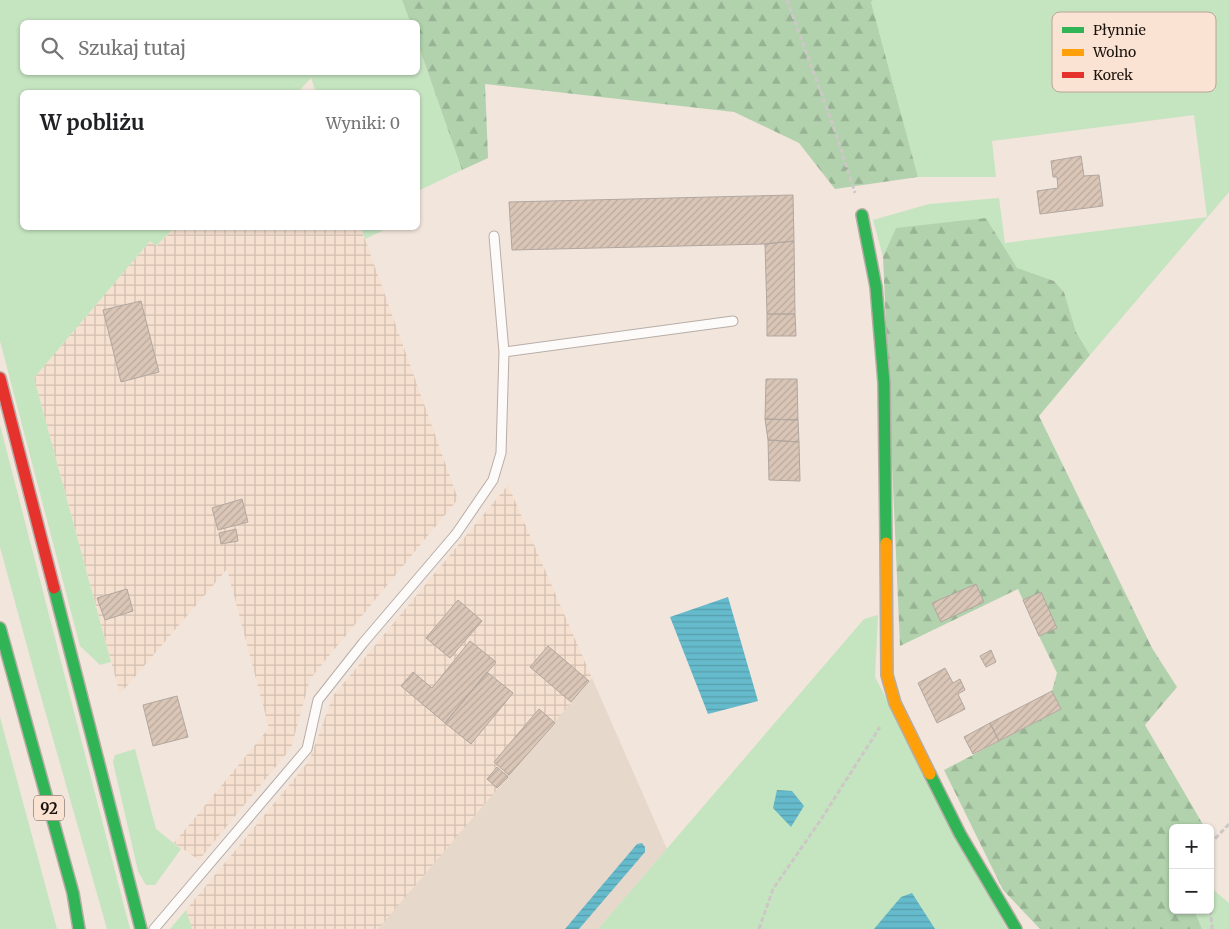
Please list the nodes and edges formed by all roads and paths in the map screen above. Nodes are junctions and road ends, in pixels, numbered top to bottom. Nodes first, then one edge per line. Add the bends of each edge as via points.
1 (787, 0) edge
2 (862, 215) joint
3 (494, 236) dead end
4 (733, 321) dead end
5 (504, 352) junction
6 (0, 378) edge
7 (0, 628) edge
8 (895, 703) junction
9 (1229, 824) edge
10 (1214, 840) edge
11 (72, 893) junction
12 (1211, 914) edge
13 (78, 929) edge
14 (88, 929) edge
15 (141, 929) edge
16 (154, 929) edge
17 (759, 929) edge
18 (1016, 929) edge
19 (1212, 929) edge

1 - 2 path
2 - 8 street via 876,287 884,383 888,675
3 - 5 lane
4 - 5 lane
5 - 16 lane via 501,453 493,480 456,534 318,700 307,748
6 - 15 street
7 - 11 street, 92
8 - 17 path via 773,889
8 - 18 street via 960,834
9 - 10 path
11 - 13 street, 92
11 - 14 street, 92
12 - 19 path

